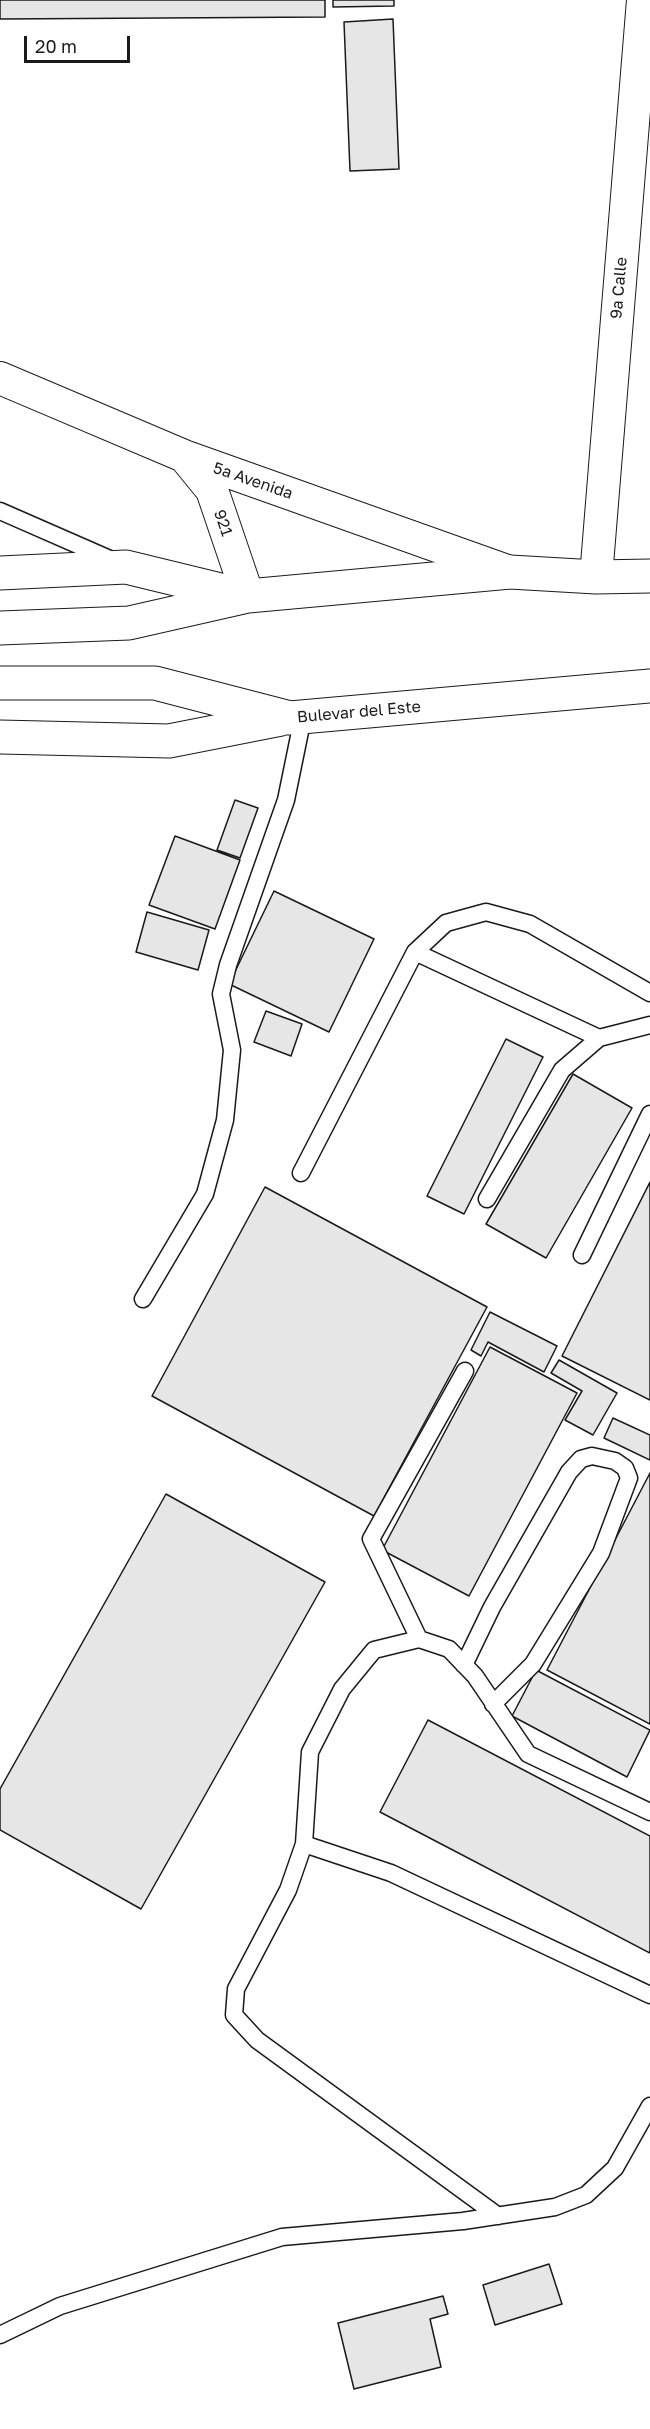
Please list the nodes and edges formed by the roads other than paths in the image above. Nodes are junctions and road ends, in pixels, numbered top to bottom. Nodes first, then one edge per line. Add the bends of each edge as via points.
1 (643, 0) edge
2 (0, 378) edge
3 (184, 456) junction
4 (0, 510) edge
5 (126, 567) junction
6 (510, 572) junction
7 (0, 573) edge
8 (650, 576) edge
9 (596, 577) junction
10 (248, 596) junction
11 (0, 628) edge
12 (0, 683) edge
13 (650, 686) edge
14 (297, 717) junction
15 (0, 737) edge
16 (415, 952) junction
17 (650, 993) edge
18 (650, 1025) edge
19 (599, 1038) junction
20 (650, 1114) edge
21 (301, 1173) dead end
22 (487, 1199) dead end
23 (582, 1256) dead end
24 (143, 1299) dead end
25 (465, 1371) dead end
26 (419, 1639) junction
27 (464, 1665) junction
28 (493, 1704) junction
29 (650, 1812) edge
30 (304, 1844) junction
31 (650, 1995) edge
32 (650, 2106) edge
33 (498, 2216) junction
34 (0, 2335) edge

1 - 9 street, 9a Calle
2 - 3 street, 5a Avenida
3 - 6 street, 5a Avenida
3 - 10 street, 921 via 212,490
4 - 5 lane
5 - 7 highway
5 - 10 highway
6 - 9 highway
6 - 10 highway
8 - 9 highway
10 - 11 highway via 129,623
12 - 14 highway, Bulevar del Este via 155,683
13 - 14 highway, Bulevar del Este
14 - 15 highway via 169,741
14 - 24 lane via 286,800 221,994 232,1050 225,1120 205,1194
16 - 17 lane via 447,923 486,912 530,924
16 - 19 lane
16 - 21 lane
18 - 19 lane
19 - 22 lane via 562,1070
20 - 23 lane
25 - 26 lane via 371,1539
26 - 27 lane via 449,1649
26 - 30 lane via 374,1650 342,1689 310,1752
27 - 28 lane
27 - 28 lane via 492,1607 569,1472 580,1460 592,1456 615,1461 625,1468 629,1478 595,1563 533,1664
28 - 29 lane via 528,1754
30 - 31 lane via 391,1873
30 - 33 lane via 288,1890 236,1989 234,2015 256,2040
32 - 33 lane via 615,2168 586,2195 555,2207
33 - 34 lane via 282,2237 60,2306

